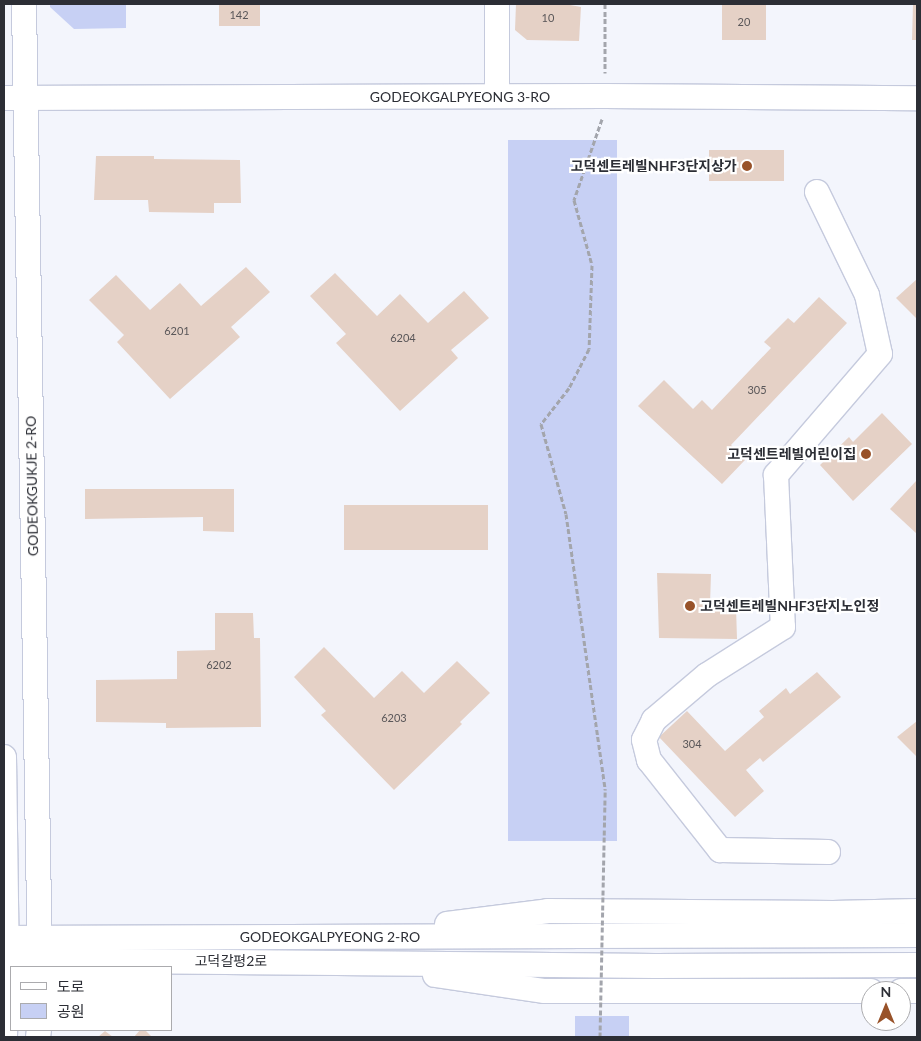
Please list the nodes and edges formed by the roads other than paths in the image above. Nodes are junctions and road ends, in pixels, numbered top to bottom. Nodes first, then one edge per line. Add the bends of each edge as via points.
1 (24, 4) edge
2 (497, 4) edge
3 (497, 96) junction
4 (14, 98) edge
5 (917, 98) edge
6 (817, 192) dead end
7 (4, 757) edge
8 (828, 852) dead end
9 (917, 912) edge
10 (917, 934) edge
11 (40, 937) junction
12 (346, 937) junction
13 (5, 949) edge
14 (339, 962) junction
15 (40, 964) edge
16 (917, 965) edge
17 (861, 991) edge
18 (5, 1037) edge

1 - 4 street, GODEOKGUKJE 2-RO
2 - 3 street
3 - 4 street, GODEOKGALPYEONG 3-RO
3 - 5 street, GODEOKGALPYEONG 3-RO
4 - 11 street, GODEOKGUKJE 2-RO
6 - 8 street via 868,295 880,354 776,475 784,628 707,675 654,720 644,740 649,760 720,850
7 - 13 street
9 - 12 street via 548,911
10 - 12 street, GODEOKGALPYEONG 2-RO
11 - 12 street, GODEOKGALPYEONG 2-RO
11 - 13 street, GODEOKGALPYEONG 2-RO
11 - 15 street, GODEOKGUKJE 2-RO
13 - 15 street, 고덕갈평2로
13 - 18 street
14 - 15 street, 고덕갈평2로
14 - 16 street, GODEOKGALPYEONG 2-RO
14 - 17 street via 545,991

